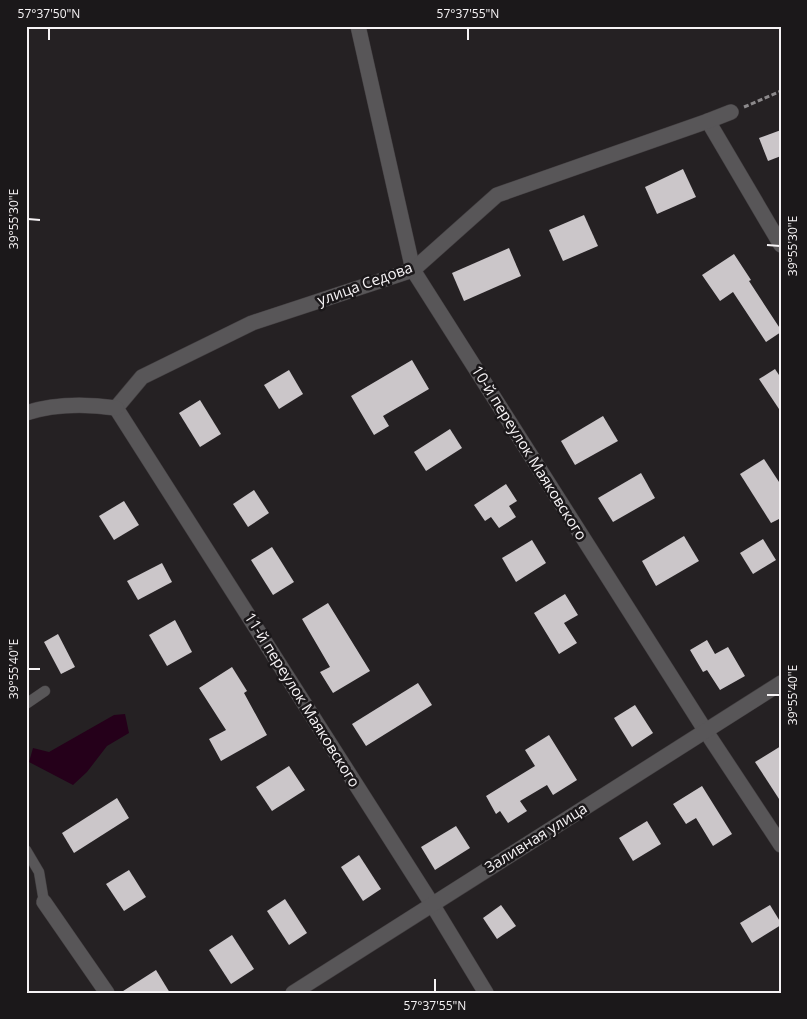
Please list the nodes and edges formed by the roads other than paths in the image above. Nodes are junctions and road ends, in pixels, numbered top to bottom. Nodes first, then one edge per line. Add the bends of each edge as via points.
1 (358, 26) edge
2 (731, 112) road end
3 (708, 121) junction
4 (781, 245) edge
5 (413, 270) junction
6 (116, 408) junction
7 (26, 413) edge
8 (781, 683) edge
9 (45, 691) dead end
10 (26, 704) edge
11 (705, 730) junction
12 (781, 845) edge
13 (26, 850) edge
14 (44, 902) joint
15 (432, 904) junction
16 (108, 993) edge
17 (292, 993) edge
18 (486, 993) edge

1 - 5 street, 10-й переулок Маяковского
2 - 3 street, улица Седова
3 - 4 street
3 - 5 street, улица Седова via 497,195
5 - 6 street, улица Седова via 252,323 142,377
5 - 11 street, 10-й переулок Маяковского
6 - 7 street via 96,405 42,408
6 - 15 street, 11-й переулок Маяковского
8 - 11 street, Заливная улица
9 - 10 lane
11 - 12 street, 10-й переулок Маяковского
11 - 15 street, Заливная улица
13 - 14 lane via 39,872
14 - 16 street
15 - 17 street, Заливная улица
15 - 18 street, 11-й переулок Маяковского

